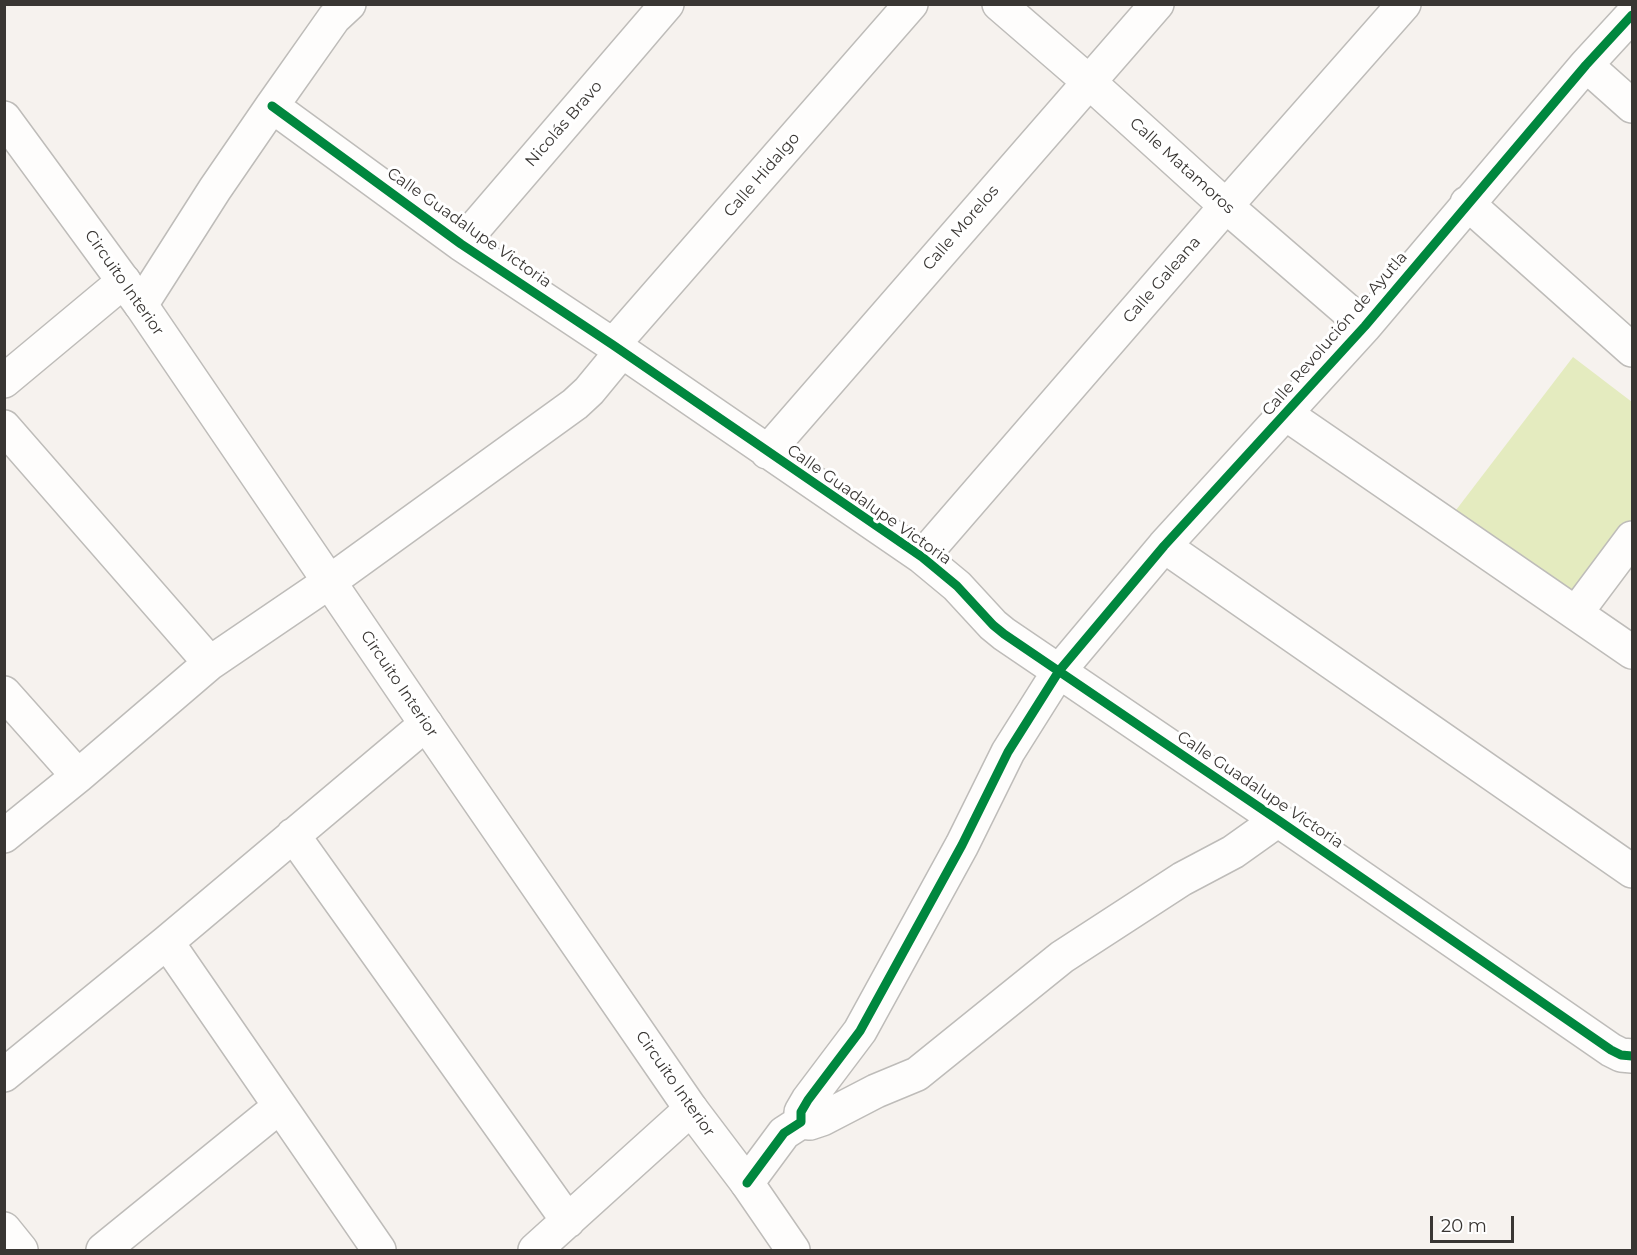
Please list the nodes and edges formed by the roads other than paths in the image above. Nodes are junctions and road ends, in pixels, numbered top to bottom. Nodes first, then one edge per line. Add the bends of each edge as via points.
1 (349, 4) edge
2 (667, 4) edge
3 (910, 4) edge
4 (999, 4) edge
5 (1156, 4) edge
6 (1404, 4) edge
7 (1632, 15) edge
8 (1586, 65) junction
9 (1088, 81) junction
10 (272, 106) junction
11 (1632, 106) edge
12 (4, 118) edge
13 (1467, 203) junction
14 (1226, 206) junction
15 (461, 244) junction
16 (132, 293) junction
17 (1365, 326) junction
18 (617, 348) junction
19 (1632, 350) edge
20 (4, 381) edge
21 (1286, 414) junction
22 (4, 427) edge
23 (766, 452) junction
24 (1632, 538) edge
25 (1164, 546) junction
26 (922, 557) junction
27 (329, 582) junction
28 (1576, 613) junction
29 (1632, 652) edge
30 (210, 663) junction
31 (1059, 671) junction
32 (4, 693) edge
33 (426, 724) junction
34 (78, 777) junction
35 (1278, 820) junction
36 (293, 835) junction
37 (4, 836) edge
38 (1632, 871) edge
39 (167, 942) junction
40 (1627, 1056) edge
41 (4, 1075) edge
42 (279, 1107) junction
43 (692, 1109) junction
44 (801, 1122) junction
45 (747, 1183) junction
46 (568, 1221) junction
47 (4, 1229) edge
48 (790, 1249) edge
49 (21, 1251) edge
50 (104, 1251) edge
51 (379, 1251) edge
52 (534, 1251) edge

1 - 10 street via 334,18
2 - 15 street, Nicolás Bravo
3 - 18 street, Calle Hidalgo
4 - 9 street, Calle Matamoros
5 - 9 street, Calle Morelos
6 - 14 street, Calle Galeana
7 - 8 street, Calle Revolución de Ayutla
8 - 11 street
8 - 13 street, Calle Revolución de Ayutla
9 - 14 street, Calle Matamoros
9 - 23 street, Calle Morelos
10 - 15 street, Calle Guadalupe Victoria
10 - 16 street via 215,189
12 - 16 street, Circuito Interior
13 - 17 street, Calle Revolución de Ayutla
13 - 19 street
14 - 17 street, Calle Matamoros
14 - 26 street, Calle Galeana
15 - 18 street, Calle Guadalupe Victoria
16 - 20 street
16 - 27 street, Circuito Interior
17 - 21 street, Calle Revolución de Ayutla
18 - 23 street, Calle Guadalupe Victoria
18 - 27 street, Calle Hidalgo via 582,398
21 - 25 street, Calle Revolución de Ayutla
21 - 28 street
22 - 30 street
23 - 26 street, Calle Guadalupe Victoria
24 - 28 street
25 - 31 street, Calle Revolución de Ayutla
25 - 38 street
26 - 31 street, Calle Guadalupe Victoria via 957,586 993,625
27 - 30 street, Calle Hidalgo
27 - 33 street, Circuito Interior
28 - 29 street
30 - 34 street, Calle Hidalgo
31 - 35 street, Calle Guadalupe Victoria
31 - 44 street, Calle Revolución de Ayutla via 1008,752 860,1031 808,1100 801,1112
32 - 34 street
33 - 36 street
33 - 43 street, Circuito Interior
34 - 37 street, Calle Hidalgo
35 - 40 street, Calle Guadalupe Victoria
35 - 44 street via 1062,957 917,1074 822,1119
36 - 39 street
36 - 46 street
39 - 41 street
39 - 42 street
42 - 50 street
42 - 51 street
43 - 45 street, Circuito Interior
43 - 46 street
44 - 45 street via 784,1133
45 - 48 street, Circuito Interior
46 - 52 street
47 - 49 street

